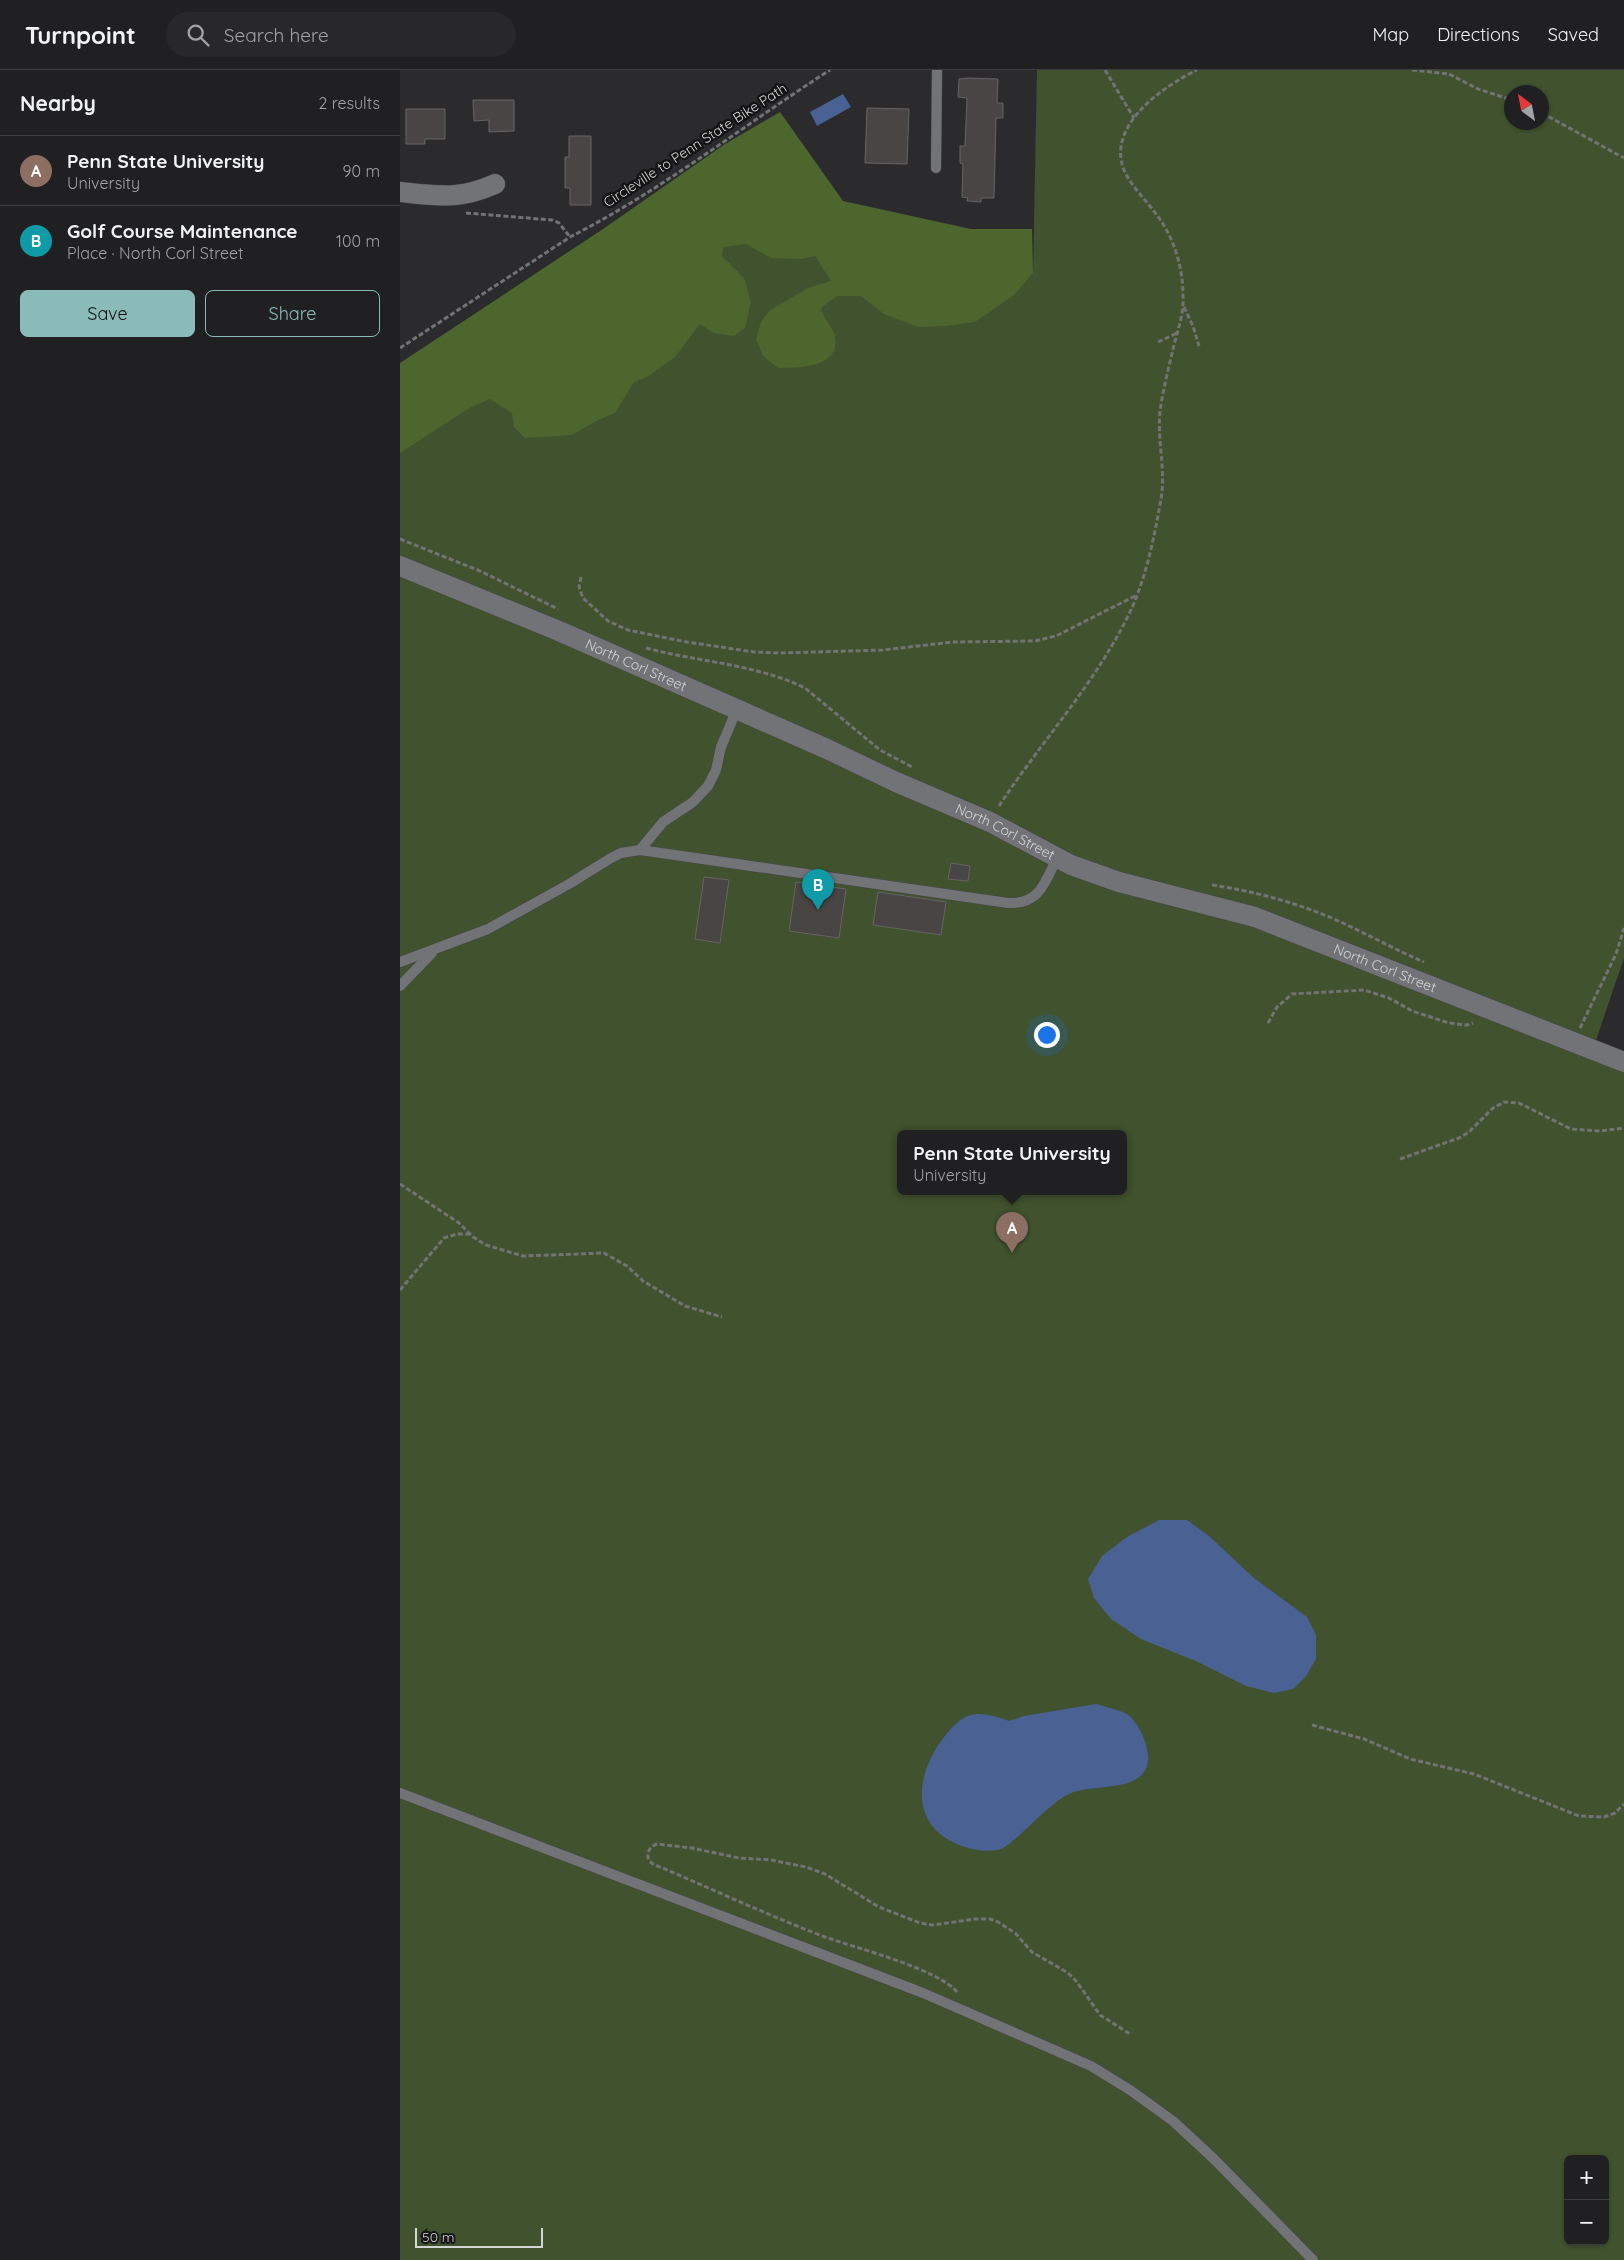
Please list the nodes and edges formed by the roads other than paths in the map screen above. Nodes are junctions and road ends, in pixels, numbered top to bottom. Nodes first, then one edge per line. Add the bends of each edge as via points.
1 (938, 70) edge
2 (936, 168) dead end
3 (495, 184) dead end
4 (400, 192) edge
5 (400, 566) edge
6 (737, 709) junction
7 (640, 850) junction
8 (1057, 858) junction
9 (435, 950) junction
10 (400, 962) edge
11 (400, 986) edge
12 (1624, 1062) edge
13 (403, 1798) edge
14 (1313, 2260) edge

1 - 2 lane
3 - 4 street via 464,196
5 - 6 street, North Corl Street
6 - 7 lane via 708,786 693,802 663,822
6 - 8 street, North Corl Street via 896,782 996,811
7 - 8 lane via 1014,903 1030,901 1038,894
7 - 9 lane via 621,853 488,929
8 - 12 street, North Corl Street via 1119,882 1255,917 1481,1005 1578,1033
9 - 10 lane
9 - 11 lane
13 - 14 lane via 923,1992 1074,2058 1130,2090 1172,2121

